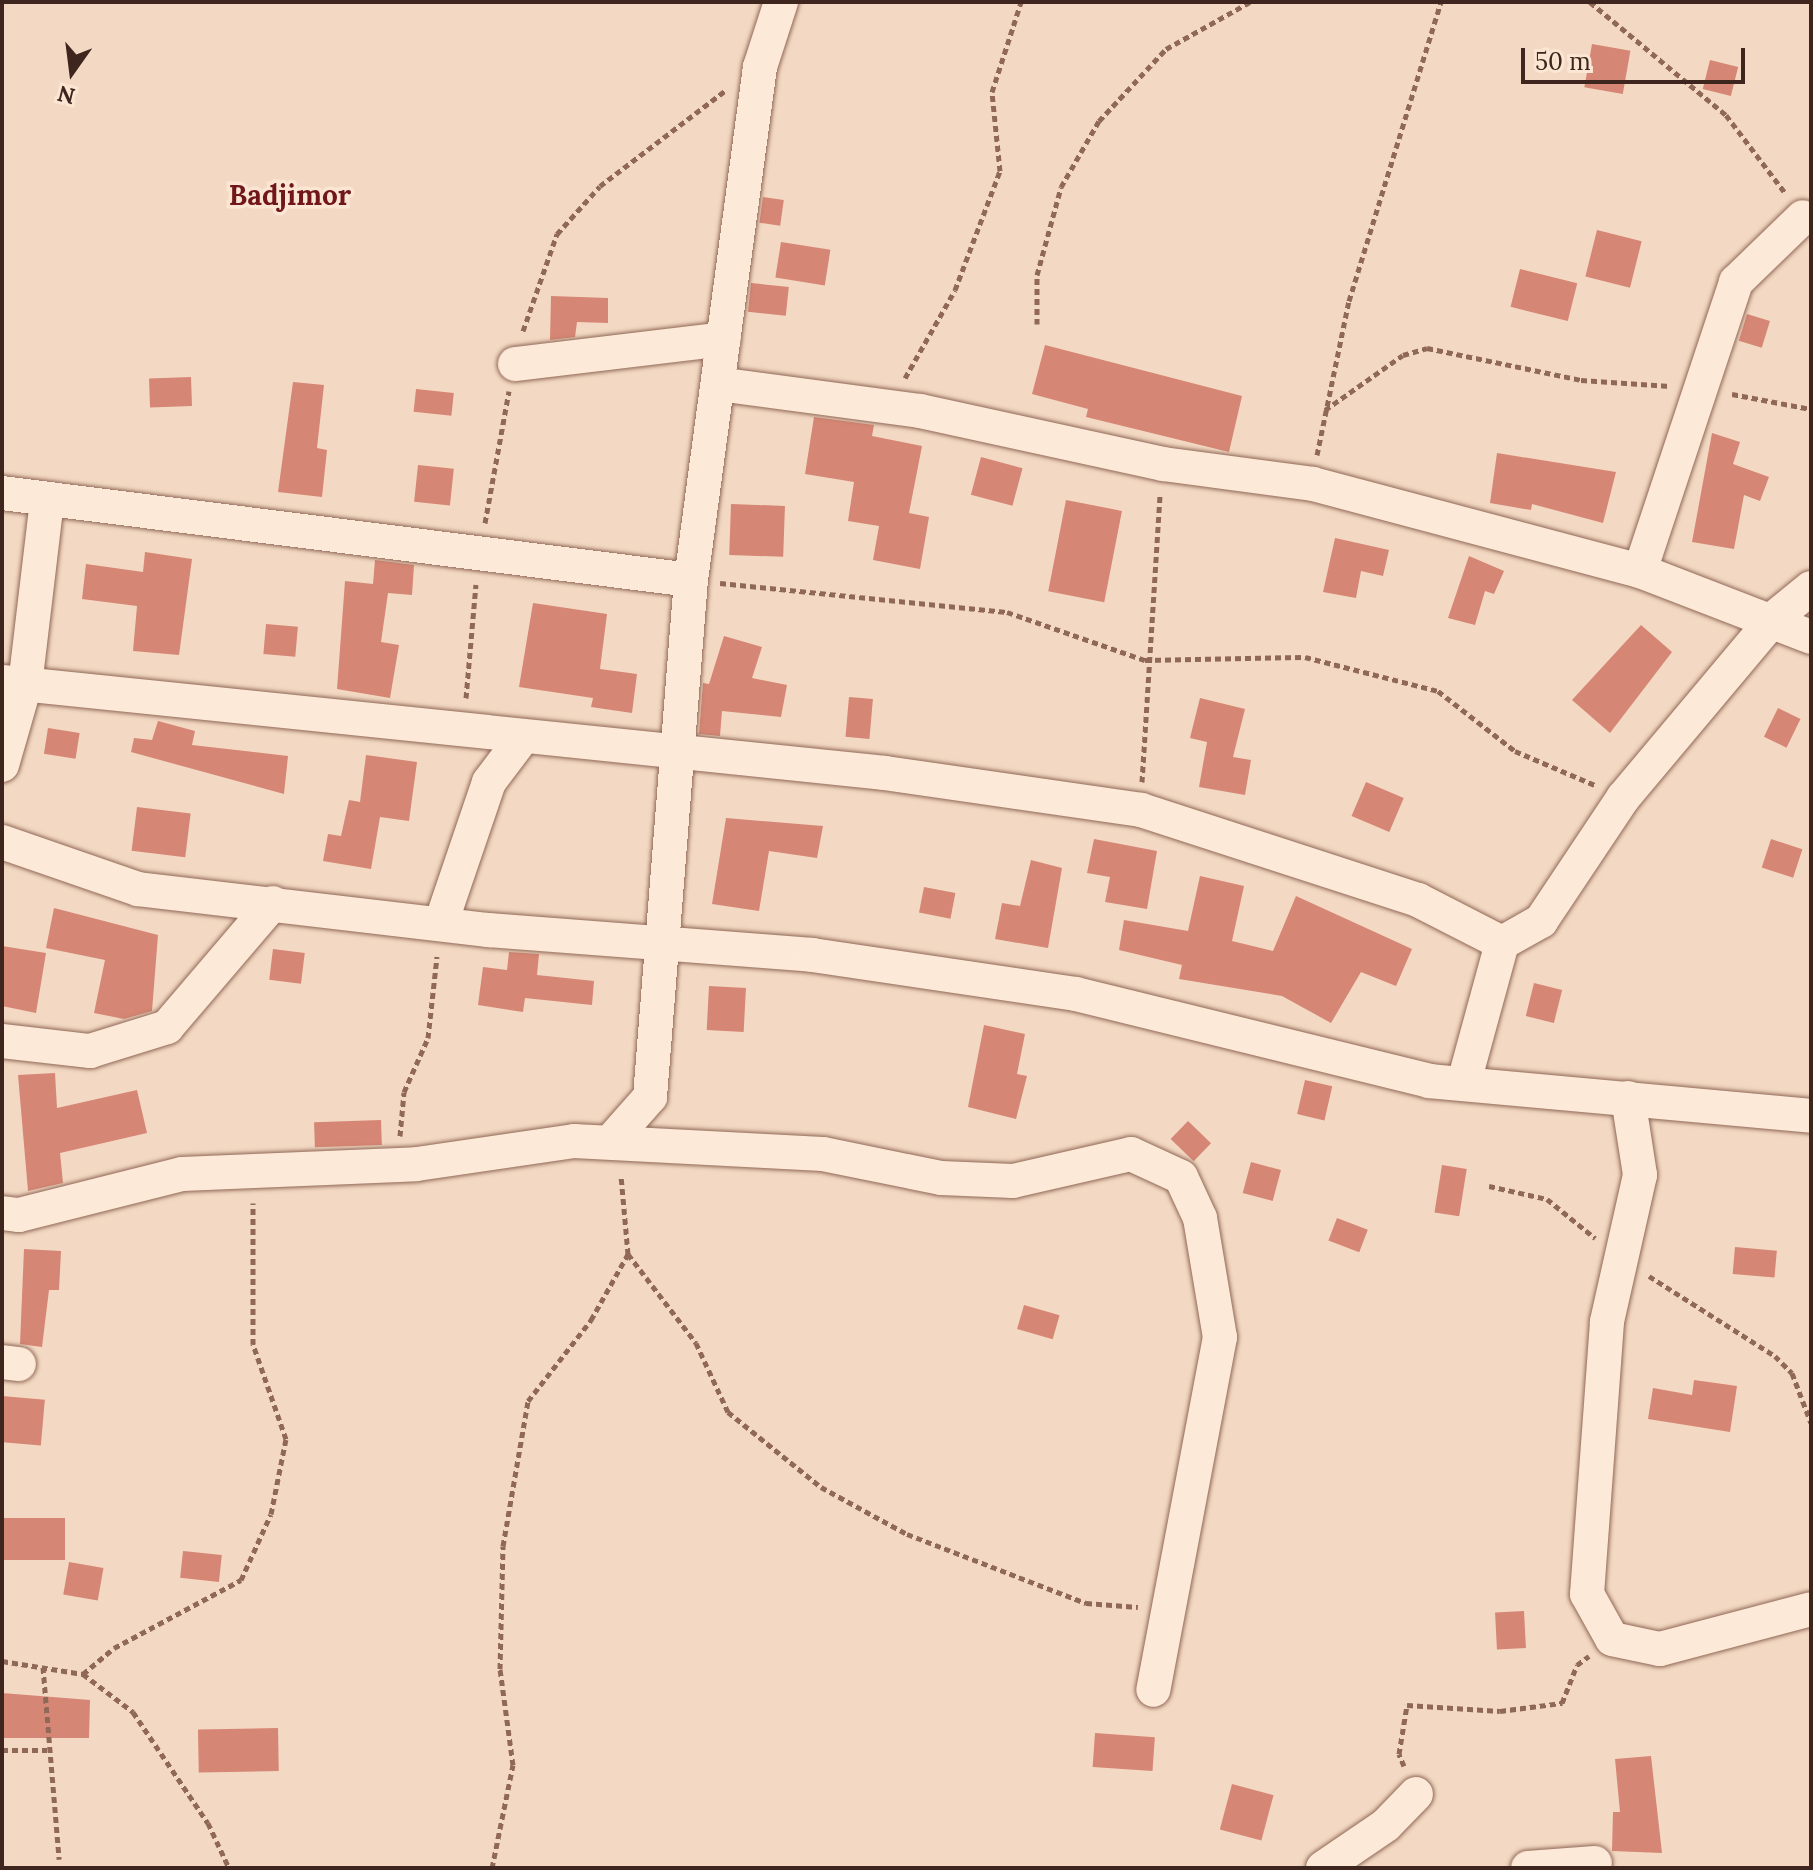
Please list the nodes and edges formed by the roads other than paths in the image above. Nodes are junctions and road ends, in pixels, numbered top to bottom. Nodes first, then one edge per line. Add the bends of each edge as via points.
1 (781, 2) edge
2 (1803, 217) road end
3 (724, 339) junction
4 (515, 364) dead end
5 (718, 384) junction
6 (2, 493) edge
7 (47, 500) junction
8 (1640, 571) junction
9 (691, 580) junction
10 (1811, 588) edge
11 (1773, 619) junction
12 (1811, 637) edge
13 (13, 684) edge
14 (523, 737) junction
15 (676, 753) junction
16 (2, 765) edge
17 (2, 842) edge
18 (273, 903) junction
19 (441, 923) junction
20 (660, 940) junction
21 (1502, 943) junction
22 (2, 1041) edge
23 (1464, 1082) junction
24 (1628, 1098) junction
25 (1811, 1116) edge
26 (612, 1140) junction
27 (2, 1213) edge
28 (1811, 1609) edge
29 (1153, 1690) dead end
30 (1416, 1794) road end
31 (1595, 1863) dead end
32 (1323, 1868) edge
33 (1528, 1868) edge

1 - 3 street via 760,67
2 - 8 street via 1736,282
3 - 4 street
3 - 5 street
5 - 8 street via 889,407 1163,464 1313,484
5 - 9 street
6 - 7 street
7 - 9 street
7 - 13 street
8 - 11 street
9 - 15 street
10 - 11 street
11 - 12 street
11 - 21 street via 1623,798 1541,921
13 - 14 street
13 - 16 street
14 - 15 street
14 - 19 street via 489,782
15 - 20 street
15 - 21 street via 1141,810 1418,900
17 - 18 street via 138,889
18 - 19 street
18 - 22 street via 167,1027 90,1051
19 - 20 street
20 - 23 street via 1076,994 1429,1081
20 - 26 street via 650,1097
21 - 23 street
23 - 24 street
24 - 25 street
24 - 28 street via 1640,1175 1607,1322 1588,1501 1587,1594 1612,1639 1660,1649
26 - 27 street via 398,1165 182,1174 19,1215
26 - 29 street via 823,1154 941,1178 1013,1181 1131,1154 1181,1177 1200,1218 1220,1349
30 - 32 street via 1386,1825
31 - 33 street

